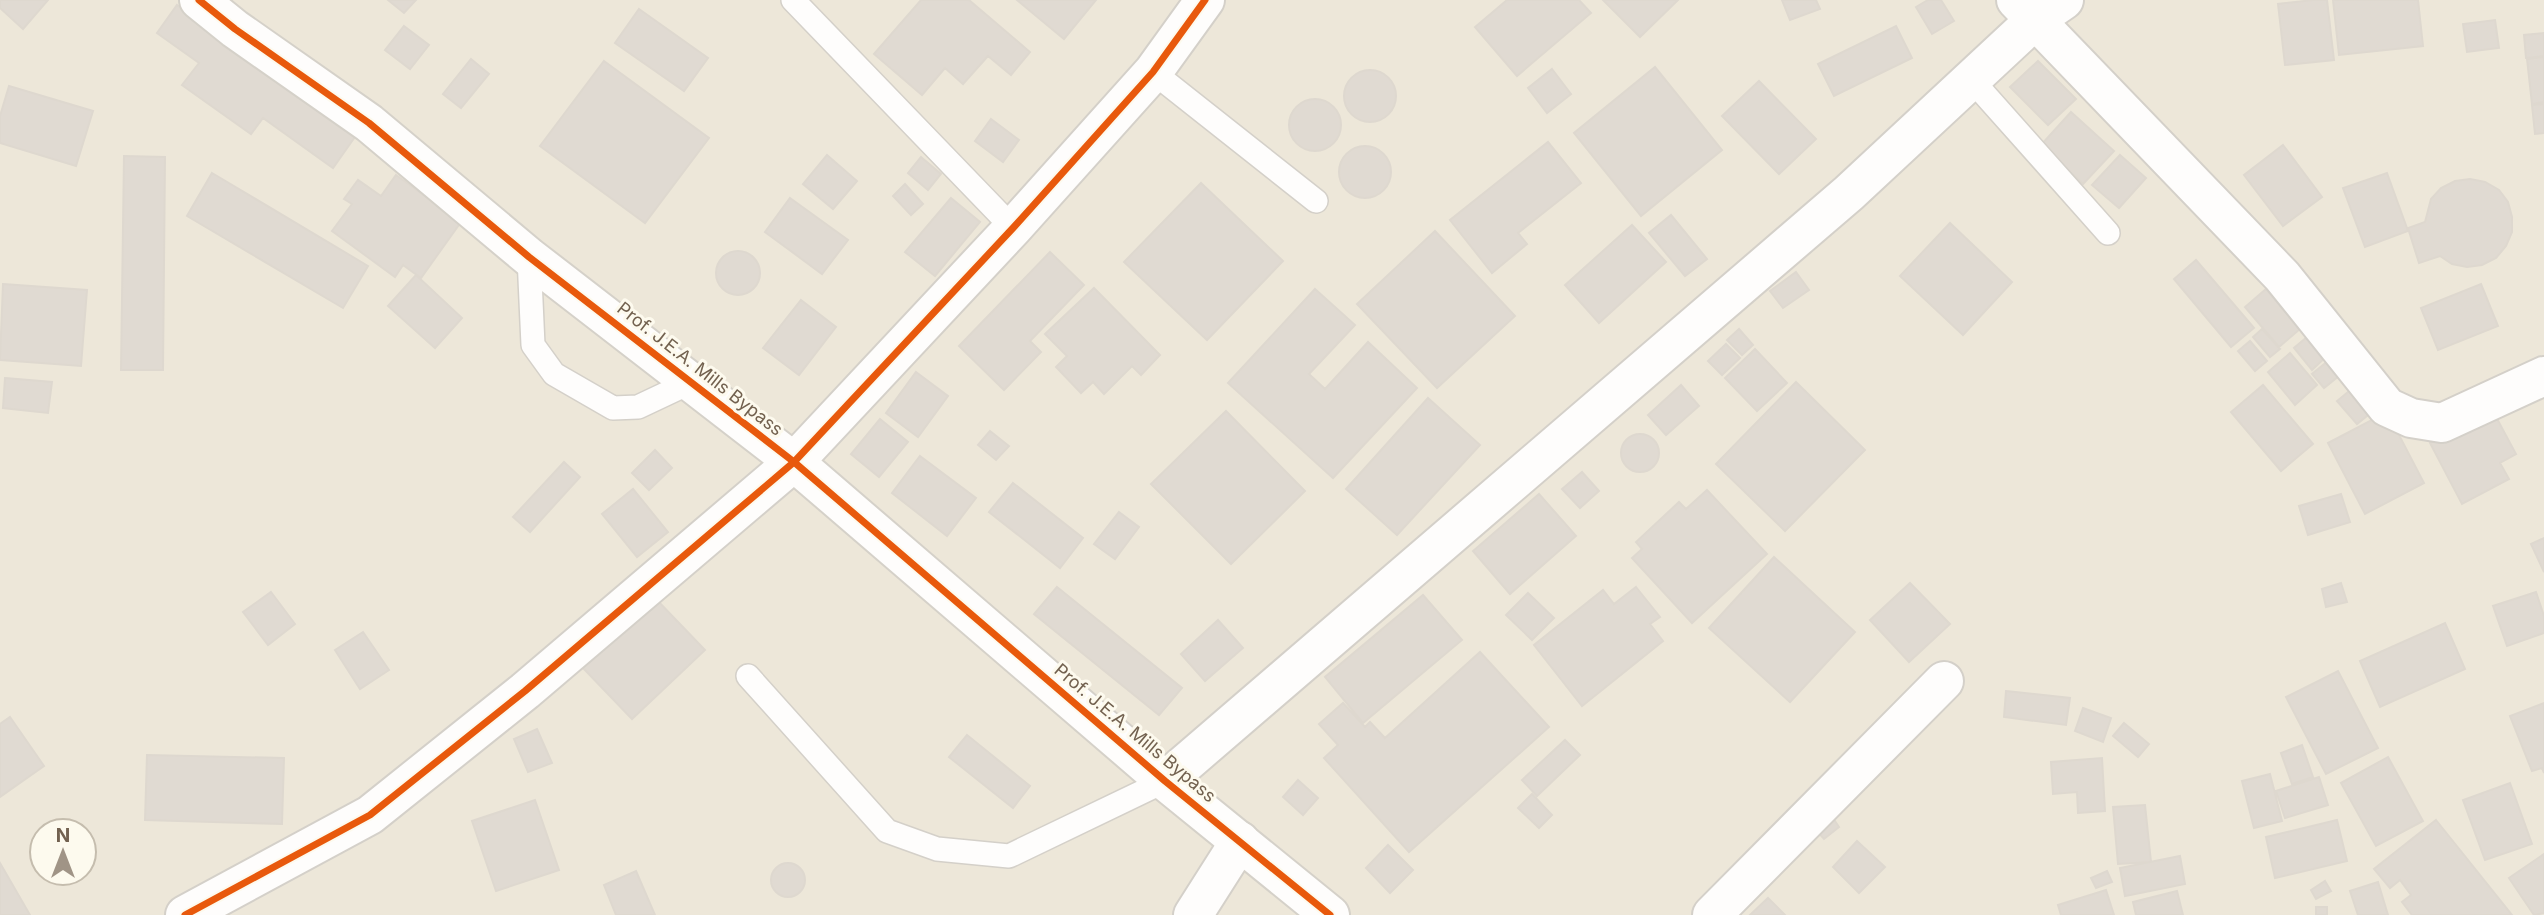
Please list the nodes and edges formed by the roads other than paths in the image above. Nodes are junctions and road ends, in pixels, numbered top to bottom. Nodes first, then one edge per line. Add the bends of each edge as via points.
1 (199, 0) edge
2 (793, 0) edge
3 (1205, 0) edge
4 (2038, 7) edge
5 (1153, 72) junction
6 (1971, 79) junction
7 (1316, 201) dead end
8 (1013, 228) junction
9 (2108, 233) dead end
10 (529, 257) junction
11 (2544, 376) edge
12 (691, 382) junction
13 (794, 462) junction
14 (748, 676) dead end
15 (1944, 681) dead end
16 (1165, 781) junction
17 (1240, 841) junction
18 (185, 915) edge
19 (1193, 915) edge
20 (1330, 915) edge
21 (1712, 915) edge

1 - 10 street, Prof. J.E.A. Mills Bypass via 369,123
2 - 8 lane
3 - 5 street
4 - 6 street
4 - 11 street via 2282,276 2387,407 2411,418 2442,423
5 - 7 lane
5 - 8 street
6 - 9 lane
6 - 16 street via 1849,193
8 - 13 street
10 - 12 street, Prof. J.E.A. Mills Bypass
10 - 12 lane via 533,345 554,374 612,408 638,407
12 - 13 street, Prof. J.E.A. Mills Bypass
13 - 16 street, Prof. J.E.A. Mills Bypass
13 - 18 street via 525,691 370,815
14 - 16 lane via 887,831 937,849 1009,856
15 - 21 street
16 - 17 street, Prof. J.E.A. Mills Bypass
17 - 19 street
17 - 20 street, Prof. J.E.A. Mills Bypass

